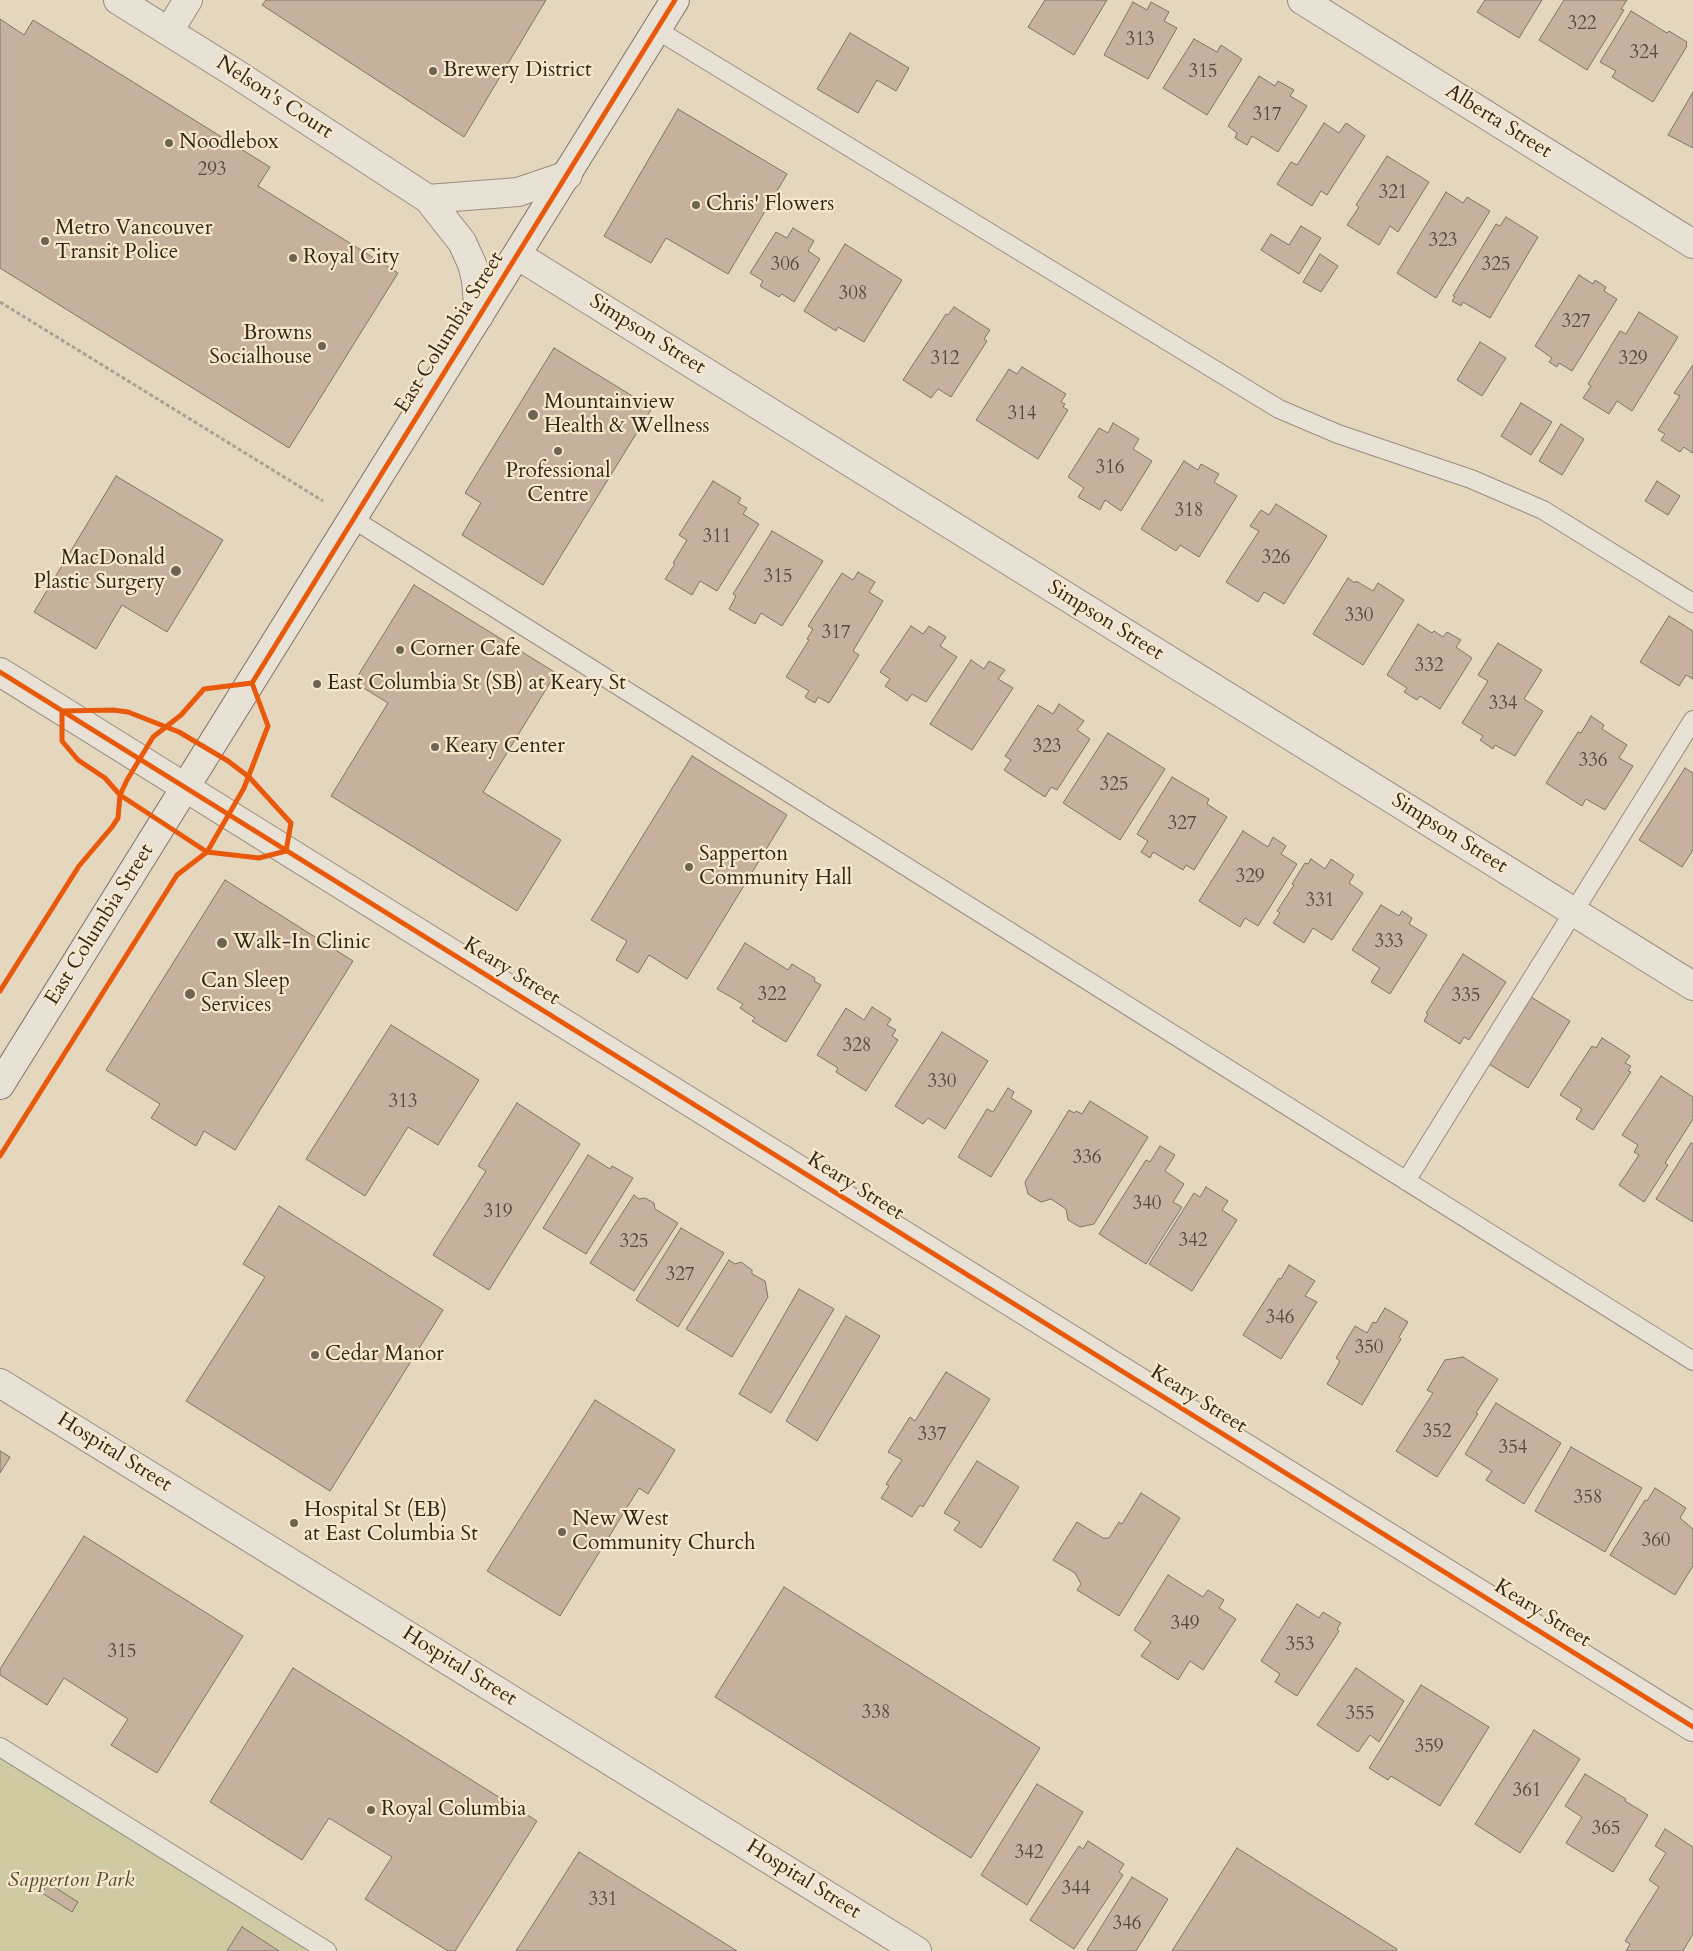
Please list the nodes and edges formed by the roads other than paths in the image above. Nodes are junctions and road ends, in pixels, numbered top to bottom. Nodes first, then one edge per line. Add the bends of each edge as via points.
1 (118, 0) edge
2 (188, 0) edge
3 (676, 0) edge
4 (1302, 0) edge
5 (657, 30) junction
6 (169, 32) junction
7 (568, 175) junction
8 (428, 199) junction
9 (1693, 244) edge
10 (517, 255) junction
11 (479, 316) junction
12 (353, 519) junction
13 (1693, 603) edge
14 (0, 672) edge
15 (1693, 720) edge
16 (186, 788) junction
17 (1574, 912) junction
18 (1693, 986) edge
19 (0, 1085) edge
20 (1406, 1181) junction
21 (1693, 1361) edge
22 (0, 1383) edge
23 (1693, 1727) edge
24 (0, 1747) edge
25 (327, 1951) edge
26 (917, 1951) edge

1 - 6 street, Nelson's Court
2 - 6 street
3 - 5 street, East Columbia Street
4 - 9 street, Alberta Street
5 - 7 street, East Columbia Street
5 - 13 lane via 1279,409 1338,434 1471,479 1543,510
6 - 8 street, Nelson's Court
7 - 8 street via 518,192
7 - 10 street, East Columbia Street
8 - 11 street, Nelson's Court via 462,242 472,264
10 - 11 street, East Columbia Street
10 - 17 street, Simpson Street
11 - 12 street, East Columbia Street
12 - 16 street, East Columbia Street
12 - 20 lane
14 - 16 street, Keary Street
15 - 17 lane
16 - 19 street, East Columbia Street
16 - 23 street, Keary Street
17 - 18 street, Simpson Street
17 - 20 lane
20 - 21 lane
22 - 26 street, Hospital Street
24 - 25 lane

